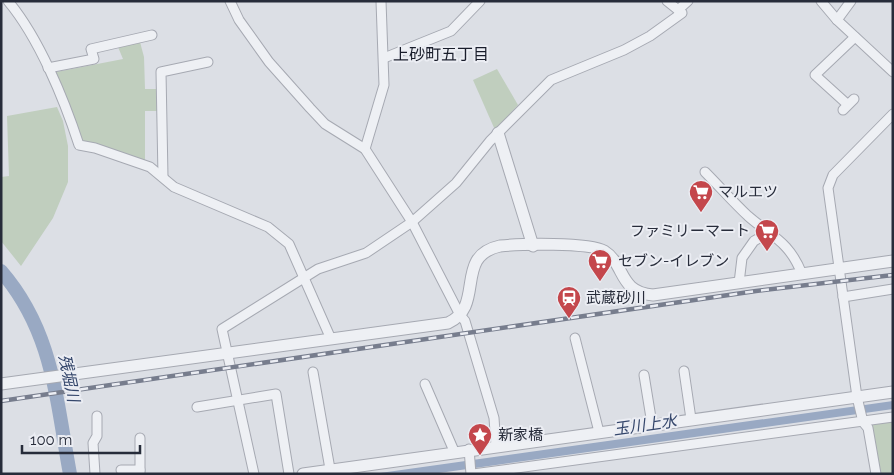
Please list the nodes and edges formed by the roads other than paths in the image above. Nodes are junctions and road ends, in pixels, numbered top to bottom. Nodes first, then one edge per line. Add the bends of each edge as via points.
1 (8, 1) edge
2 (230, 1) edge
3 (382, 1) edge
4 (480, 1) edge
5 (667, 1) edge
6 (688, 1) edge
7 (821, 1) edge
8 (851, 1) edge
9 (678, 10) junction
10 (837, 20) junction
11 (152, 35) dead end
12 (855, 37) junction
13 (384, 58) junction
14 (208, 62) dead end
15 (48, 68) junction
16 (893, 72) edge
17 (848, 104) dead end
18 (893, 114) edge
19 (498, 133) junction
20 (366, 149) junction
21 (705, 172) dead end
22 (163, 177) junction
23 (412, 222) junction
24 (770, 232) junction
25 (533, 246) junction
26 (893, 261) edge
27 (839, 268) junction
28 (802, 274) junction
29 (304, 278) junction
30 (739, 283) junction
31 (893, 289) edge
32 (843, 297) junction
33 (460, 315) junction
34 (575, 338) dead end
35 (331, 339) junction
36 (227, 353) junction
37 (684, 371) dead end
38 (313, 372) dead end
39 (644, 375) dead end
40 (1, 384) edge
41 (426, 384) dead end
42 (893, 392) edge
43 (858, 399) junction
44 (237, 401) junction
45 (197, 407) dead end
46 (97, 416) dead end
47 (893, 417) edge
48 (691, 419) junction
49 (862, 419) junction
50 (652, 424) junction
51 (599, 432) junction
52 (140, 438) dead end
53 (496, 446) junction
54 (454, 451) junction
55 (469, 452) junction
56 (330, 469) junction
57 (121, 470) dead end
58 (140, 472) edge
59 (471, 472) edge
60 (95, 474) edge
61 (254, 474) edge
62 (289, 474) edge
63 (303, 474) edge
64 (876, 474) edge

1 - 15 street via 23,21
2 - 20 street via 239,20 268,59 310,108 325,124
3 - 13 street
4 - 13 street via 451,31
5 - 9 street
6 - 9 street
7 - 10 street
8 - 10 street
9 - 19 street via 682,13 650,36 551,80
10 - 12 street
11 - 15 street via 91,49 94,59
12 - 16 street
12 - 17 street via 815,75
13 - 20 street via 384,85
14 - 22 street via 161,72
15 - 22 street via 80,145 150,167
18 - 27 street via 830,181
19 - 23 street via 456,183
19 - 25 street
20 - 23 street
21 - 24 street
22 - 29 street via 174,187 268,227 288,244
23 - 29 street via 366,253 323,267
23 - 33 street
24 - 28 street via 792,255
24 - 30 street via 754,242 742,258
25 - 30 street via 588,246 601,250 612,259 628,285 648,295
25 - 33 street via 496,247 481,256 472,268 469,300
26 - 27 street
27 - 28 street
27 - 32 street
28 - 30 street
29 - 35 street
29 - 36 street via 222,329
31 - 32 street
32 - 43 street
33 - 35 street via 448,323 432,326
33 - 53 street via 465,321 494,418
34 - 51 street
35 - 36 street
36 - 40 street
36 - 44 street
37 - 48 street
38 - 56 street
39 - 50 street
41 - 54 street
42 - 43 street
43 - 48 street
43 - 49 street
44 - 45 street
44 - 61 street
44 - 62 street via 276,394
46 - 60 street via 97,436 93,442
47 - 49 street
48 - 50 street
49 - 59 street
49 - 64 street via 868,428
50 - 51 street
51 - 53 street
52 - 58 street
53 - 55 street
54 - 55 street
54 - 56 street
55 - 59 street
56 - 63 street
57 - 58 street

